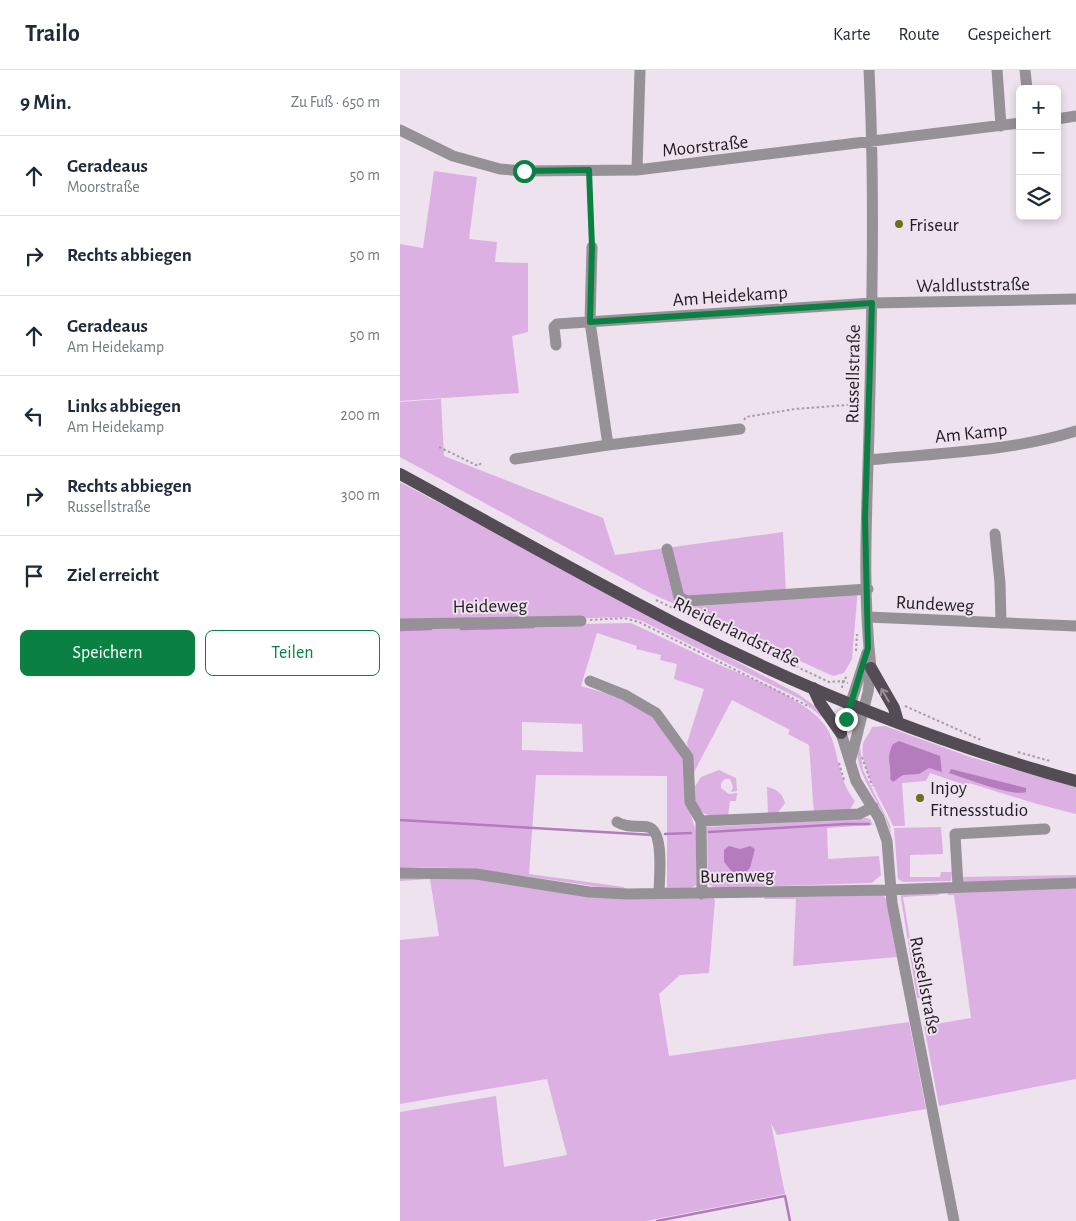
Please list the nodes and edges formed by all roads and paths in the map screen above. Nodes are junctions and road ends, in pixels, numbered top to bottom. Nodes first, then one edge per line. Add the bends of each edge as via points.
1 (640, 70) edge
2 (869, 70) edge
3 (997, 70) edge
4 (1026, 70) edge
5 (1027, 85) edge
6 (1076, 116) edge
7 (1061, 118) edge
8 (1016, 124) edge
9 (1002, 126) junction
10 (400, 130) edge
11 (873, 142) junction
12 (589, 170) junction
13 (637, 170) junction
14 (592, 247) joint
15 (1076, 298) edge
16 (872, 303) junction
17 (590, 322) junction
18 (556, 345) dead end
19 (869, 404) junction
20 (740, 429) joint
21 (1076, 431) edge
22 (608, 445) junction
23 (439, 448) dead end
24 (515, 459) dead end
25 (868, 460) junction
26 (482, 462) dead end
27 (400, 474) edge
28 (995, 534) dead end
29 (667, 549) dead end
30 (868, 590) junction
31 (655, 600) dead end
32 (868, 617) junction
33 (580, 621) joint
34 (1001, 623) junction
35 (400, 624) edge
36 (1076, 626) edge
37 (857, 630) dead end
38 (868, 648) junction
39 (855, 656) dead end
40 (870, 668) junction
41 (851, 670) dead end
42 (590, 681) dead end
43 (843, 681) junction
44 (855, 686) junction
45 (813, 688) junction
46 (900, 702) dead end
47 (850, 703) junction
48 (864, 708) junction
49 (814, 711) dead end
50 (898, 722) junction
51 (841, 733) junction
52 (985, 742) dead end
53 (1012, 750) dead end
54 (862, 751) dead end
55 (844, 762) junction
56 (1057, 763) dead end
57 (1076, 781) edge
58 (845, 782) dead end
59 (875, 791) dead end
60 (872, 807) junction
61 (701, 821) junction
62 (617, 822) dead end
63 (1045, 829) dead end
64 (400, 873) edge
65 (1076, 883) edge
66 (958, 886) junction
67 (891, 889) junction
68 (659, 894) junction
69 (702, 894) junction
70 (954, 1221) edge

1 - 13 street
2 - 11 street, Russellstraße
3 - 9 street
4 - 5 street
6 - 7 street
8 - 9 street, Moorstraße
9 - 11 street, Moorstraße
10 - 12 street, Moorstraße via 453,156 500,169
11 - 13 street, Moorstraße
11 - 16 street, Russellstraße
12 - 13 street, Moorstraße
12 - 14 path
14 - 17 street
15 - 16 street, Waldluststraße
16 - 17 street, Am Heidekamp
16 - 19 street, Russellstraße
17 - 18 street, Am Heidekamp via 557,324 554,327
17 - 22 street
19 - 20 path via 795,409 746,417
19 - 25 street, Russellstraße
20 - 22 street
21 - 25 street, Am Kamp via 1048,440
22 - 24 street
23 - 26 path via 478,466
25 - 30 street, Russellstraße via 865,518
27 - 45 main road, Rheiderlandstraße via 676,624
28 - 34 street, Rundeweg
29 - 30 street via 679,597 687,601
30 - 32 street, Russellstraße
31 - 43 path via 829,682
32 - 34 street, Rundeweg
32 - 38 street, Russellstraße
33 - 35 street, Heideweg
33 - 49 path via 624,618 639,622
34 - 36 street, Rundeweg
37 - 39 path
38 - 40 street, Russellstraße
38 - 44 street, Russellstraße
40 - 48 street, Russellstraße
50 -> 40 main road via 894,708
41 - 43 path
42 - 61 street via 625,695 656,713 688,757 690,802
43 - 44 path
44 - 47 street, Russellstraße
45 - 47 main road, Rheiderlandstraße
45 - 51 main road
46 - 52 path via 913,711
47 - 48 main road, Rheiderlandstraße
47 - 51 street, Russellstraße
48 - 50 main road, Rheiderlandstraße
48 - 55 street, Russellstraße
50 - 57 main road, Rheiderlandstraße
51 - 55 street, Russellstraße
53 - 56 path
54 - 59 path via 866,772
55 - 58 path
55 - 60 street, Russellstraße
60 - 61 street via 859,814
60 - 67 street, Russellstraße via 884,828
61 - 69 street
62 - 68 street via 650,828 657,834
63 - 66 street via 955,834
64 - 68 street, Burenweg via 476,874 590,892
65 - 66 street, Burenweg
66 - 67 street, Burenweg
67 - 69 street, Burenweg
67 - 70 street, Russellstraße
68 - 69 street, Burenweg

